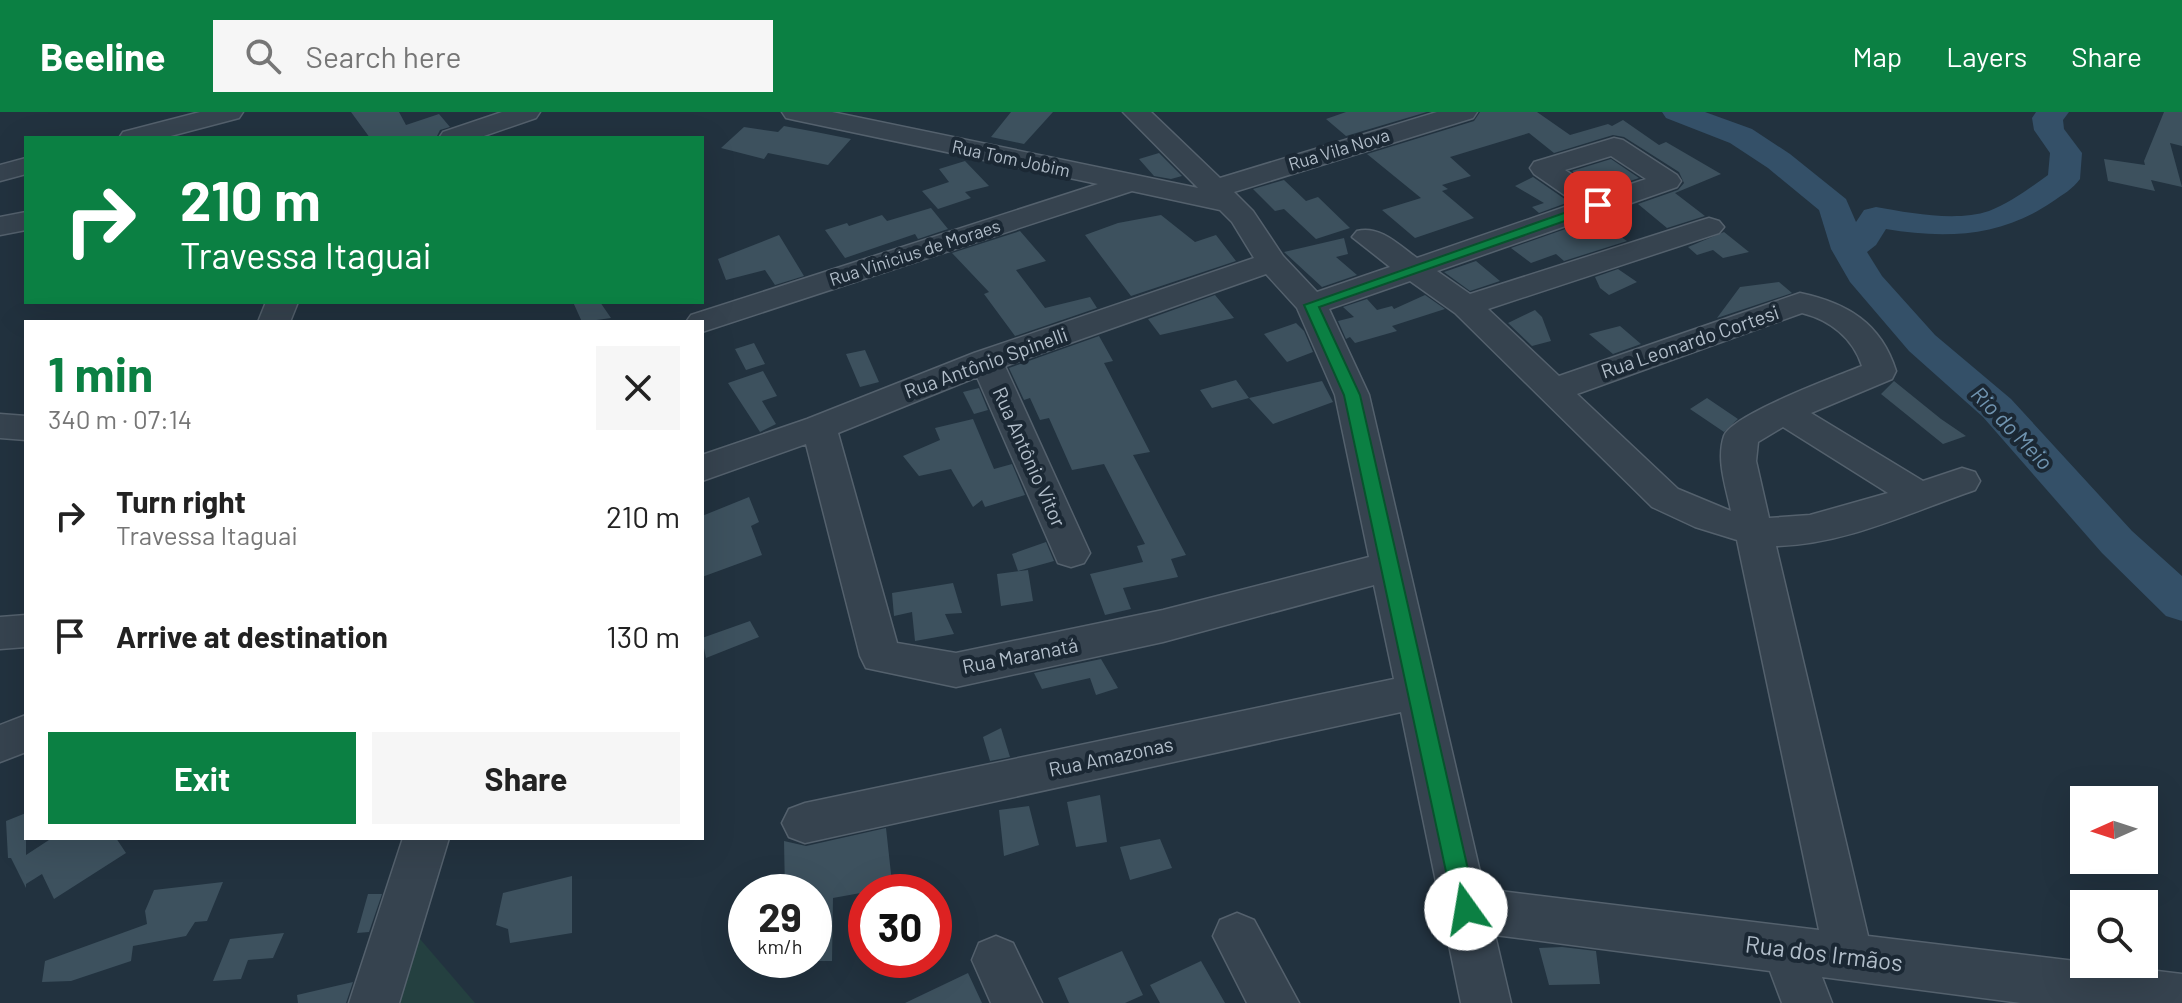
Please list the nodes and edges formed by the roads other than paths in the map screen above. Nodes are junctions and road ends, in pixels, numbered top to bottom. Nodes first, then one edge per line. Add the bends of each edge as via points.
1 (230, 112) edge
2 (527, 112) edge
3 (795, 112) edge
4 (1136, 112) edge
5 (1464, 112) edge
6 (140, 136) edge
7 (458, 136) edge
8 (24, 167) edge
9 (0, 173) edge
10 (1127, 184) junction
11 (1221, 196) junction
12 (1598, 205) dead end
13 (24, 221) edge
14 (0, 226) edge
15 (1709, 227) dead end
16 (1367, 237) dead end
17 (1272, 262) junction
18 (1412, 267) junction
19 (1311, 305) junction
20 (1466, 306) junction
21 (704, 321) edge
22 (986, 361) junction
23 (1554, 390) junction
24 (1783, 412) junction
25 (0, 426) edge
26 (819, 427) junction
27 (24, 428) edge
28 (704, 467) edge
29 (1962, 481) dead end
30 (1919, 495) junction
31 (1756, 529) junction
32 (1071, 553) dead end
33 (1390, 566) junction
34 (24, 631) edge
35 (0, 633) edge
36 (1418, 691) junction
37 (24, 734) edge
38 (0, 744) edge
39 (805, 823) dead end
40 (425, 840) edge
41 (1466, 909) junction
42 (1237, 936) dead end
43 (1787, 949) junction
44 (1849, 958) junction
45 (2033, 992) edge
46 (2182, 999) edge
47 (374, 1003) edge
48 (1274, 1003) edge
49 (1486, 1003) edge
50 (1807, 1003) edge

1 - 6 street
2 - 7 street
3 - 10 street, Rua Tom Jobim
4 - 11 street
5 - 11 street, Rua Vila Nova
8 - 9 street
10 - 11 street, Rua Tom Jobim
10 - 21 street, Rua Vinicius de Moraes
11 - 17 street via 1243,217
12 - 18 street
13 - 14 street
15 - 20 street
16 - 18 street
17 - 19 street
17 - 22 street, Rua Antônio Spinelli
18 - 19 street
18 - 20 street
19 - 33 street via 1352,395
20 - 23 street
22 - 26 street, Rua Antônio Spinelli
22 - 32 street, Rua Antônio Vitor
23 - 24 street, Rua Leonardo Cortesi via 1800,303 1820,306 1851,324 1875,348 1880,371
23 - 31 street via 1665,498 1691,513
24 - 30 street
24 - 31 street, Rua Leonardo Cortesi via 1741,436 1738,461
25 - 27 street
26 - 28 street, Rua Antônio Spinelli
26 - 33 street, Rua Maranatá via 880,656 956,670 1163,626
29 - 30 street
30 - 31 street via 1816,528 1786,533
31 - 44 street, Rua Leonardo Cortesi
33 - 36 street
34 - 35 street
36 - 39 street, Rua Amazonas
36 - 41 street
37 - 38 street
40 - 47 street
41 - 43 street, Rua dos Irmãos
41 - 49 street
42 - 48 street
43 - 44 street, Rua dos Irmãos
43 - 50 street
44 - 45 street, Rua dos Irmãos
45 - 46 street, Rua dos Irmãos

